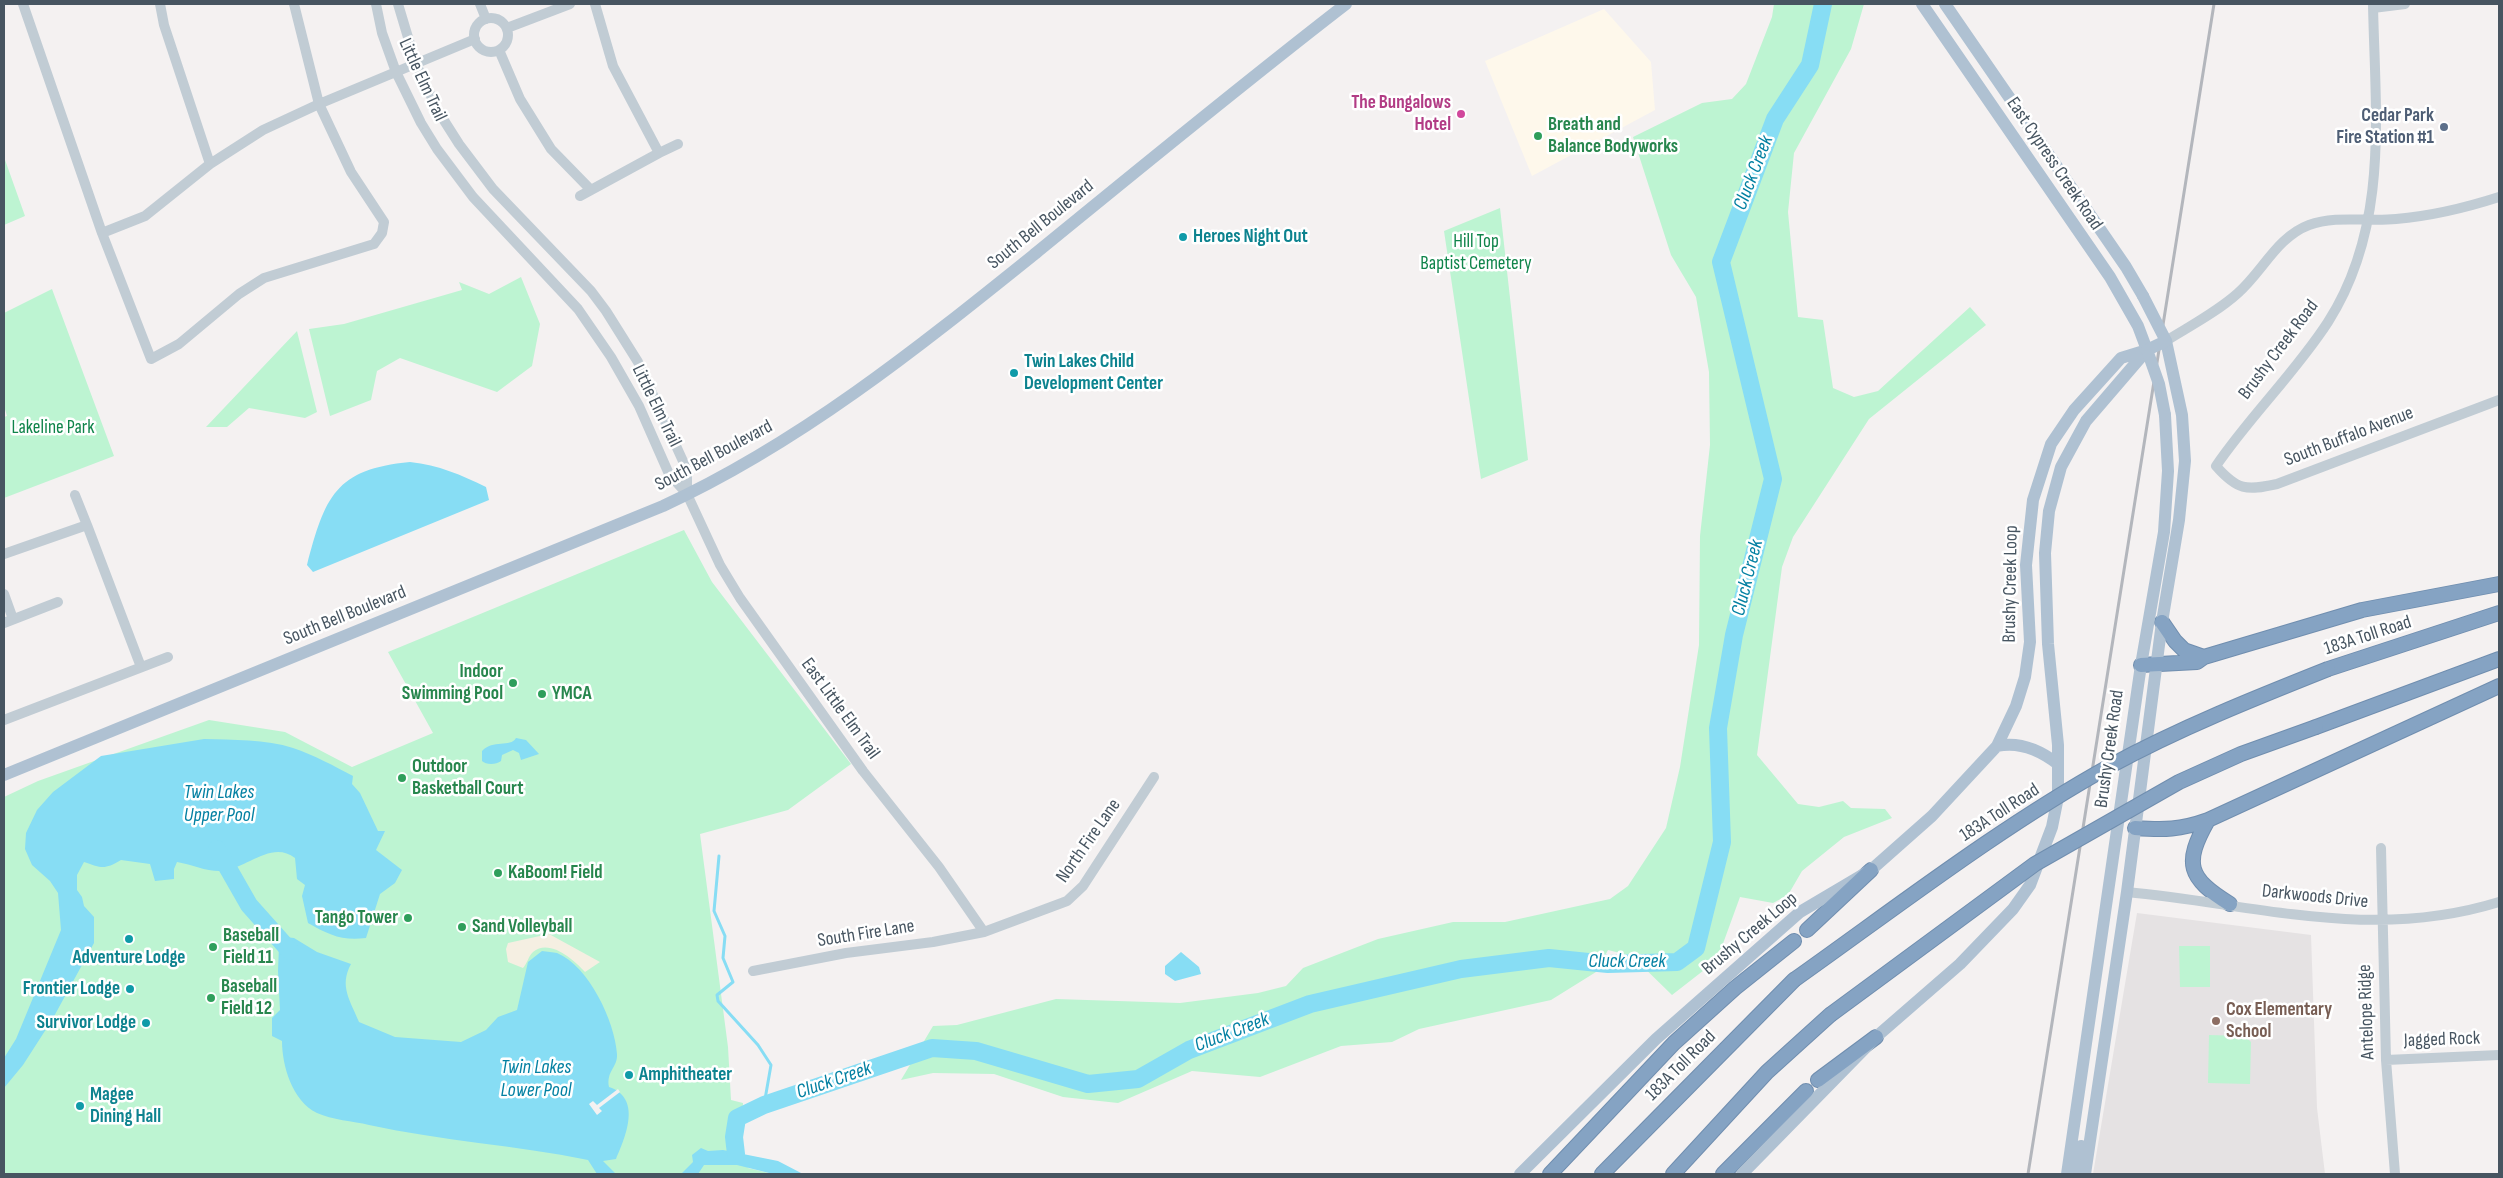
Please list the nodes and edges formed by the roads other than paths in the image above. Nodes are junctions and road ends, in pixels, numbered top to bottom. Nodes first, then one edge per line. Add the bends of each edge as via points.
1 (22, 4) edge
2 (160, 4) edge
3 (294, 4) edge
4 (376, 4) edge
5 (398, 4) edge
6 (480, 4) edge
7 (570, 4) edge
8 (595, 4) edge
9 (1346, 4) edge
10 (1922, 4) edge
11 (1945, 4) edge
12 (2405, 4) edge
13 (2373, 6) edge
14 (486, 19) junction
15 (1957, 21) junction
16 (507, 28) junction
17 (1939, 29) junction
18 (475, 39) junction
19 (498, 50) junction
20 (416, 64) junction
21 (396, 72) junction
22 (319, 104) junction
23 (678, 144) dead end
24 (659, 153) junction
25 (210, 164) junction
26 (591, 190) junction
27 (580, 196) dead end
28 (2499, 197) edge
29 (2368, 221) junction
30 (102, 233) junction
31 (2166, 341) junction
32 (2147, 350) junction
33 (2499, 400) edge
34 (2216, 466) joint
35 (687, 494) junction
36 (75, 495) dead end
37 (87, 525) junction
38 (4, 554) edge
39 (2499, 584) edge
40 (4, 594) edge
41 (58, 602) dead end
42 (2499, 613) edge
43 (8, 621) edge
44 (2162, 622) junction
45 (168, 657) dead end
46 (2204, 657) junction
47 (2499, 659) edge
48 (2141, 665) junction
49 (2157, 665) junction
50 (141, 667) junction
51 (2499, 686) edge
52 (4, 720) edge
53 (1997, 746) junction
54 (2128, 758) junction
55 (2058, 764) junction
56 (4, 775) edge
57 (1154, 777) dead end
58 (2208, 820) junction
59 (2130, 827) junction
60 (2381, 848) dead end
61 (1871, 870) junction
62 (2127, 892) junction
63 (2499, 902) edge
64 (2230, 904) junction
65 (2105, 914) junction
66 (2382, 920) junction
67 (1807, 930) dead end
68 (984, 932) junction
69 (1794, 941) dead end
70 (753, 971) dead end
71 (1876, 1037) junction
72 (2086, 1050) junction
73 (2499, 1056) edge
74 (2386, 1060) junction
75 (1818, 1080) dead end
76 (1806, 1091) dead end
77 (1520, 1174) edge
78 (1550, 1174) edge
79 (1602, 1174) edge
80 (1673, 1174) edge
81 (1723, 1174) edge
82 (1742, 1174) edge
83 (2067, 1174) edge
84 (2076, 1174) edge
85 (2085, 1174) edge
86 (2395, 1174) edge

1 - 30 street
2 - 25 street
3 - 22 street
4 - 21 street, Little Elm Trail
5 - 20 street, Little Elm Trail
6 - 14 street
7 - 16 street
8 - 24 street via 613,66
9 - 35 main road, South Bell Boulevard via 914,351 792,436
10 - 17 main road, East Cypress Creek Road
11 - 15 main road, East Cypress Creek Road
12 - 13 street
13 - 29 street, Brushy Creek Road via 2377,142
14 - 16 street via 496,18
14 - 18 street via 476,29
15 - 17 main road
15 - 31 main road, East Cypress Creek Road, bridge via 2126,267
16 - 19 street via 508,38
17 - 32 main road, East Cypress Creek Road via 2110,277 2138,326
18 - 19 street via 482,48
18 - 20 street
19 - 26 street via 520,99 551,149
20 - 21 street
20 - 35 street, Little Elm Trail via 438,111 474,166 606,311 638,362 687,470
21 - 22 street
21 - 35 street, Little Elm Trail via 420,123 455,175 578,309 612,357 639,406 669,474
22 - 25 street via 263,130
22 - 30 street via 351,172 384,222 382,233 374,244 264,278 239,294 179,344 151,359
23 - 24 street
24 - 26 street
25 - 30 street via 145,216
26 - 27 street
28 - 29 street via 2454,211
29 - 31 street via 2328,221 2291,235 2238,294
29 - 34 street, Brushy Creek Road via 2353,273 2328,321
31 - 32 main road, bridge
31 - 44 main road, Brushy Creek Road via 2182,415 2185,461 2178,529
32 - 48 main road, Brushy Creek Road, bridge via 2165,415 2168,471 2164,532
32 - 53 main road, Brushy Creek Loop via 2121,358 2094,386 2051,444 2033,500 2026,565 2030,642 2025,677 2016,706
32 - 55 main road, Brushy Creek Loop via 2086,421 2062,467 2049,510 2044,553
33 - 34 street, South Buffalo Avenue via 2264,487 2242,488 2229,481
35 - 56 main road, South Bell Boulevard
35 - 68 street, East Little Elm Trail via 720,565 740,598 852,756 939,867
36 - 37 street
37 - 38 street
37 - 50 street
39 - 46 highway via 2362,610
40 - 43 street
41 - 43 street
42 - 79 highway, 183A Toll Road, bridge via 2328,669 2202,722 2110,766 1983,846 1794,980
44 - 46 highway via 2184,650
44 - 49 main road, Brushy Creek Road
45 - 50 street
46 - 49 highway via 2197,662
47 - 80 highway, bridge via 2241,754 2179,782 2035,864 1830,1015 1767,1072
48 - 49 highway
48 - 54 main road, Brushy Creek Road
49 - 59 main road, Brushy Creek Road
50 - 52 street
51 - 58 highway
53 - 55 main road via 2009,743 2031,748
53 - 61 main road, Brushy Creek Loop via 1932,816
54 - 59 main road via 2132,779
54 - 65 main road, Brushy Creek Road
55 - 71 main road, Brushy Creek Loop via 2058,797 2052,827 2030,885 2013,909 1960,964
57 - 68 street, North Fire Lane via 1083,886 1067,901
58 - 59 highway via 2174,830
58 - 64 highway via 2194,845 2193,870 2200,883
59 - 62 main road, Brushy Creek Road
60 - 66 street, Antelope Ridge
61 - 67 highway
61 - 77 main road, Brushy Creek Loop via 1800,912 1656,1040
62 - 64 street, Darkwoods Drive
62 - 65 main road via 2114,900
62 - 85 main road, Brushy Creek Road
63 - 66 street, Darkwoods Drive via 2458,913
64 - 66 street, Darkwoods Drive via 2331,920
65 - 72 main road, Brushy Creek Road
66 - 74 street, Antelope Ridge
68 - 70 street, South Fire Lane
69 - 78 highway via 1674,1043
71 - 75 highway
71 - 82 main road, Brushy Creek Loop
72 - 83 main road, Brushy Creek Road
72 - 84 main road via 2092,1080
73 - 74 street, Jagged Rock
74 - 86 street, Antelope Ridge
76 - 81 highway

